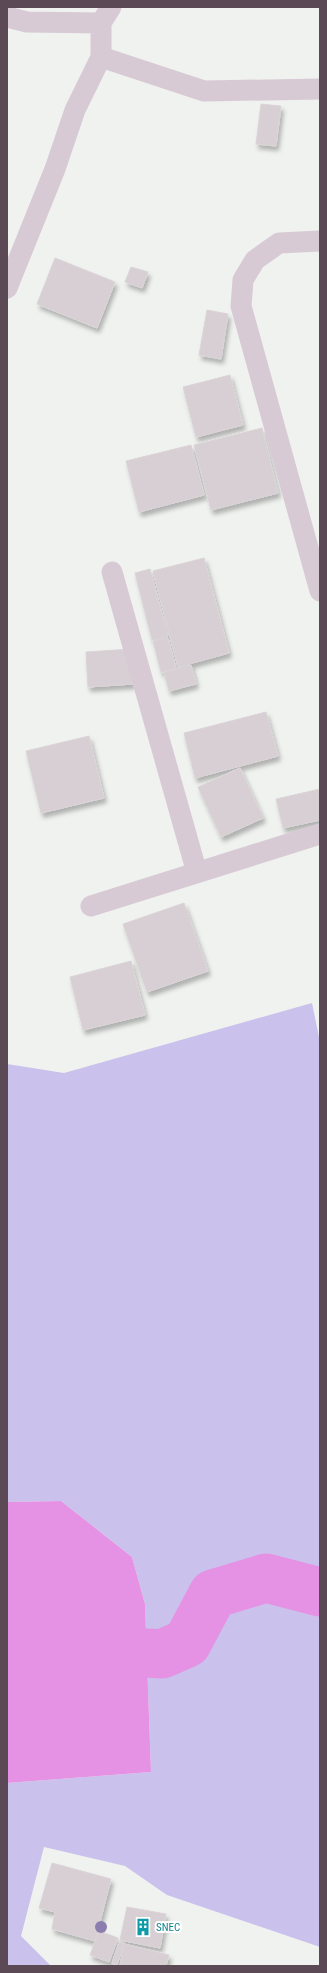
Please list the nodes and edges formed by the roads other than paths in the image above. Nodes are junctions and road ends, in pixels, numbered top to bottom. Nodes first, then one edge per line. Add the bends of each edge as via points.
1 (106, 15) edge
2 (7, 17) edge
3 (101, 57) junction
4 (320, 89) edge
5 (320, 241) edge
6 (7, 288) edge
7 (112, 572) dead end
8 (320, 591) edge
9 (320, 834) edge
10 (197, 873) junction
11 (91, 906) dead end

1 - 2 street via 27,22
1 - 3 street
3 - 4 street via 204,91
3 - 6 street via 75,110 55,169
5 - 8 street via 279,243 255,260 243,280 241,306
7 - 10 street
9 - 10 street
10 - 11 street

